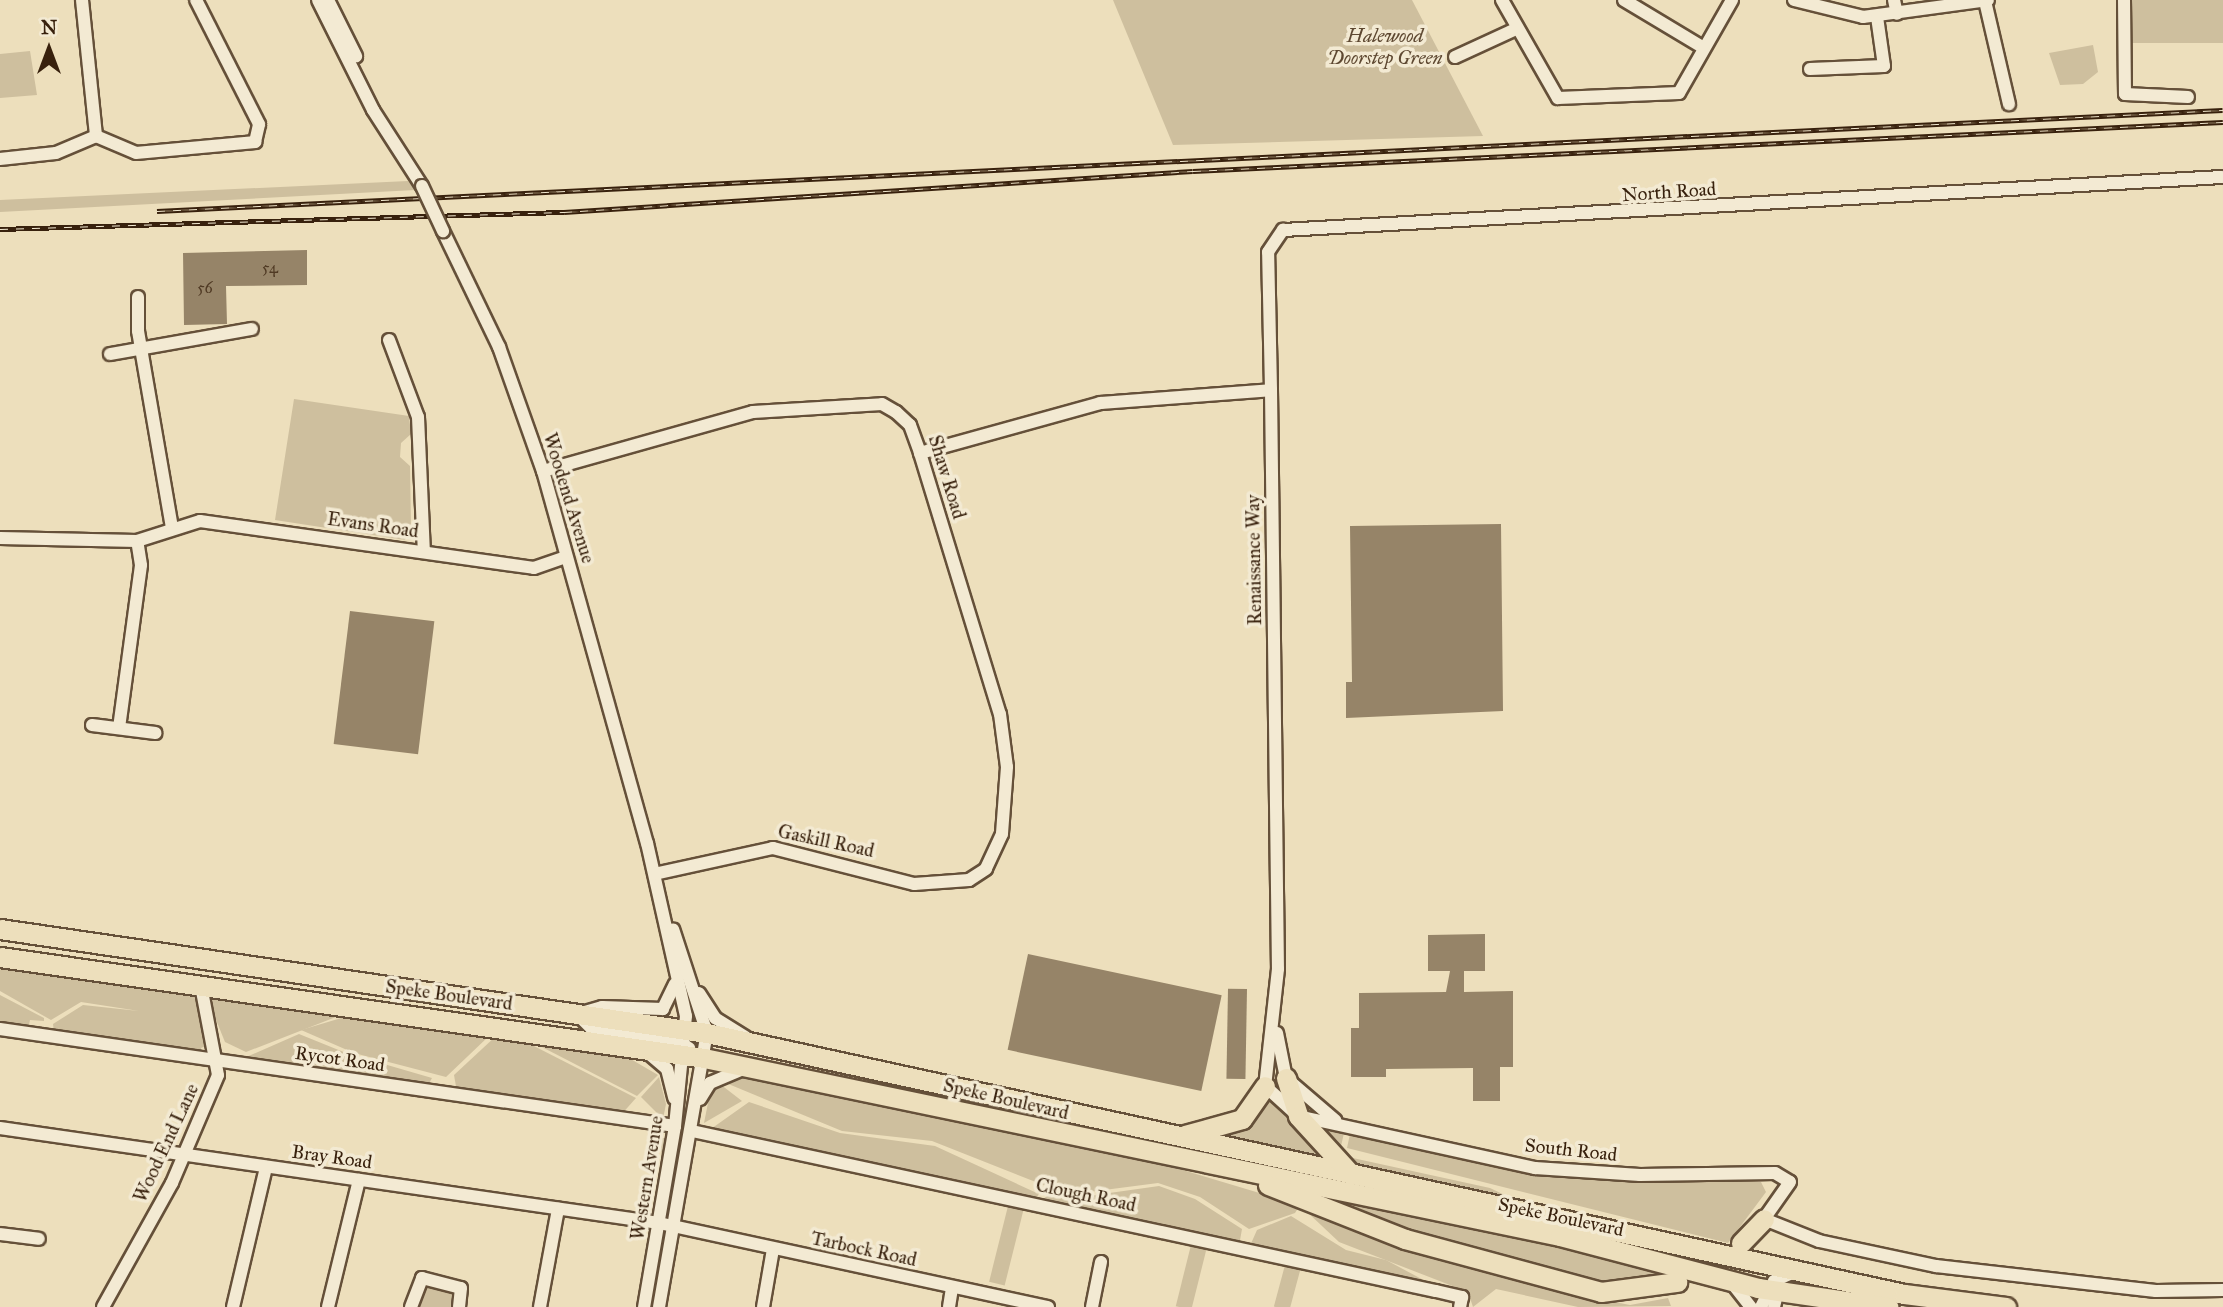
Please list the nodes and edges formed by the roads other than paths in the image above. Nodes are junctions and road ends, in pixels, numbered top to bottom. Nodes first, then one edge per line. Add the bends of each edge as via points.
1 (82, 0) edge
2 (196, 0) edge
3 (318, 0) edge
4 (328, 0) edge
5 (1502, 0) edge
6 (1624, 0) edge
7 (1732, 0) edge
8 (1794, 0) edge
9 (1894, 0) edge
10 (2124, 0) edge
11 (1986, 1) edge
12 (1897, 14) junction
13 (1877, 17) junction
14 (1516, 29) junction
15 (1704, 48) junction
16 (1455, 57) dead end
17 (1811, 69) dead end
18 (2188, 97) dead end
19 (2009, 104) dead end
20 (387, 127) junction
21 (96, 136) junction
22 (0, 159) edge
23 (2223, 177) edge
24 (138, 297) dead end
25 (252, 329) dead end
26 (389, 340) dead end
27 (142, 349) junction
28 (110, 354) dead end
29 (1271, 390) junction
30 (920, 453) junction
31 (543, 471) junction
32 (173, 527) junction
33 (0, 538) edge
34 (137, 541) junction
35 (424, 552) junction
36 (566, 557) junction
37 (92, 725) dead end
38 (119, 728) junction
39 (155, 733) dead end
40 (986, 869) joint
41 (655, 874) junction
42 (661, 900) junction
43 (0, 929) edge
44 (0, 957) edge
45 (206, 959) junction
46 (685, 961) junction
47 (675, 971) junction
48 (201, 986) junction
49 (577, 1014) junction
50 (0, 1029) edge
51 (1276, 1030) junction
52 (685, 1044) junction
53 (706, 1045) junction
54 (765, 1046) junction
55 (638, 1048) junction
56 (220, 1060) junction
57 (751, 1068) junction
58 (1286, 1078) junction
59 (817, 1082) junction
60 (1265, 1086) junction
61 (696, 1106) junction
62 (1298, 1116) junction
63 (676, 1121) junction
64 (1350, 1126) junction
65 (0, 1128) edge
66 (692, 1130) junction
67 (1174, 1137) junction
68 (184, 1155) junction
69 (265, 1167) junction
70 (1225, 1167) junction
71 (1351, 1174) junction
72 (359, 1180) junction
73 (558, 1209) junction
74 (1764, 1219) junction
75 (659, 1223) junction
76 (1601, 1225) junction
77 (673, 1226) junction
78 (0, 1234) edge
79 (39, 1239) dead end
80 (1741, 1243) dead end
81 (773, 1249) junction
82 (1101, 1262) dead end
83 (1803, 1269) junction
84 (1677, 1282) dead end
85 (1730, 1282) junction
86 (952, 1287) junction
87 (2223, 1290) edge
88 (1771, 1295) edge
89 (103, 1307) edge
90 (233, 1307) edge
91 (328, 1307) edge
92 (411, 1307) edge
93 (459, 1307) edge
94 (540, 1307) edge
95 (644, 1307) edge
96 (659, 1307) edge
97 (763, 1307) edge
98 (949, 1307) edge
99 (1048, 1307) edge
100 (1092, 1307) edge
101 (1460, 1307) edge
102 (1751, 1307) edge
103 (1889, 1307) edge
104 (2006, 1307) edge

1 - 21 street
2 - 21 street via 260,124 255,142 136,153
3 - 20 street, Woodend Avenue
4 - 20 street, Woodend Avenue
5 - 14 street
6 - 15 street
7 - 15 street
8 - 13 street
9 - 12 street
10 - 18 street via 2126,94
11 - 12 street
11 - 19 street
12 - 13 street
13 - 17 street via 1884,66
14 - 15 street via 1558,98 1679,93
14 - 16 street
20 - 31 street, Woodend Avenue, bridge via 422,186 499,347
21 - 22 street via 56,153
23 - 29 street, North Road via 1283,230 1268,252
24 - 27 street
25 - 27 street
26 - 35 street via 418,417
27 - 28 street
27 - 32 street
29 - 30 street via 1100,403
29 - 51 street, Renaissance Way
30 - 31 street, Shaw Road via 910,425 882,404 753,412
30 - 40 street, Shaw Road via 1000,714 1007,802 999,843
31 - 36 street, Woodend Avenue
32 - 34 street, Evans Road
32 - 35 street, Evans Road via 200,521
33 - 34 street, Evans Road
34 - 38 street via 141,565
35 - 36 street, Evans Road via 534,568
36 - 41 street, Woodend Avenue
37 - 38 street
38 - 39 street
40 - 41 street, Gaskill Road via 940,887 761,848
41 - 42 street, Woodend Avenue
42 - 46 street, Woodend Avenue
42 - 47 street, Woodend Avenue
43 - 45 highway, Speke Boulevard
44 - 48 highway, Speke Boulevard
45 - 48 highway
45 - 49 highway, Speke Boulevard
46 - 53 street, Woodend Avenue
46 - 54 street via 715,1018
47 - 49 street via 674,993 663,1009 602,1007
47 - 52 street, Woodend Avenue
48 - 55 highway, Speke Boulevard
48 - 56 street
49 - 52 highway, Speke Boulevard
50 - 56 street, Rycot Road
51 - 58 street
51 - 60 street, Renaissance Way
52 - 53 highway, Speke Boulevard
52 - 55 highway, Speke Boulevard
52 - 63 street, Western Avenue
53 - 54 highway, Speke Boulevard
53 - 57 highway, Speke Boulevard
53 - 59 street via 807,1071
53 - 61 street, Western Avenue
54 - 67 highway, Speke Boulevard
55 - 63 street via 667,1069
56 - 63 street, Rycot Road
56 - 68 street, Wood End Lane
57 - 59 highway, Speke Boulevard
57 - 61 street via 710,1083
58 - 62 highway
58 - 64 street, South Road via 1323,1115
59 - 70 highway, Speke Boulevard
60 - 62 street
60 - 67 highway via 1242,1119
61 - 66 street, Western Avenue
62 - 64 street, South Road
62 - 71 highway
63 - 75 street, Western Avenue
64 - 74 street, South Road via 1535,1168 1640,1175 1765,1171 1790,1182
65 - 68 street, Bray Road
66 - 77 street, Western Avenue
66 - 101 street, Clough Road via 1436,1291 1462,1297
67 - 71 highway, Speke Boulevard
68 - 69 street, Bray Road
68 - 89 street, Wood End Lane
69 - 72 street, Bray Road
69 - 90 street
70 - 84 highway via 1405,1239 1601,1292
70 - 85 highway, Speke Boulevard via 1560,1236
71 - 76 highway, Speke Boulevard
72 - 73 street, Bray Road
72 - 91 street
73 - 75 street, Bray Road
73 - 94 street
74 - 80 highway
74 - 87 street via 1819,1241 1936,1266 2141,1290
75 - 77 street, Bray Road
75 - 95 street, Western Avenue
76 - 83 highway, Speke Boulevard
76 - 88 highway via 1639,1246
77 - 81 street, Tarbock Road
77 - 96 street, Western Avenue
78 - 79 street
81 - 86 street, Tarbock Road
81 - 97 street
82 - 100 street
83 - 88 street
83 - 104 highway, Speke Boulevard via 1904,1294
85 - 88 highway, Speke Boulevard
85 - 102 street
86 - 98 street
86 - 99 street, Tarbock Road
88 - 103 highway, Speke Boulevard
92 - 93 street via 422,1278 461,1287

